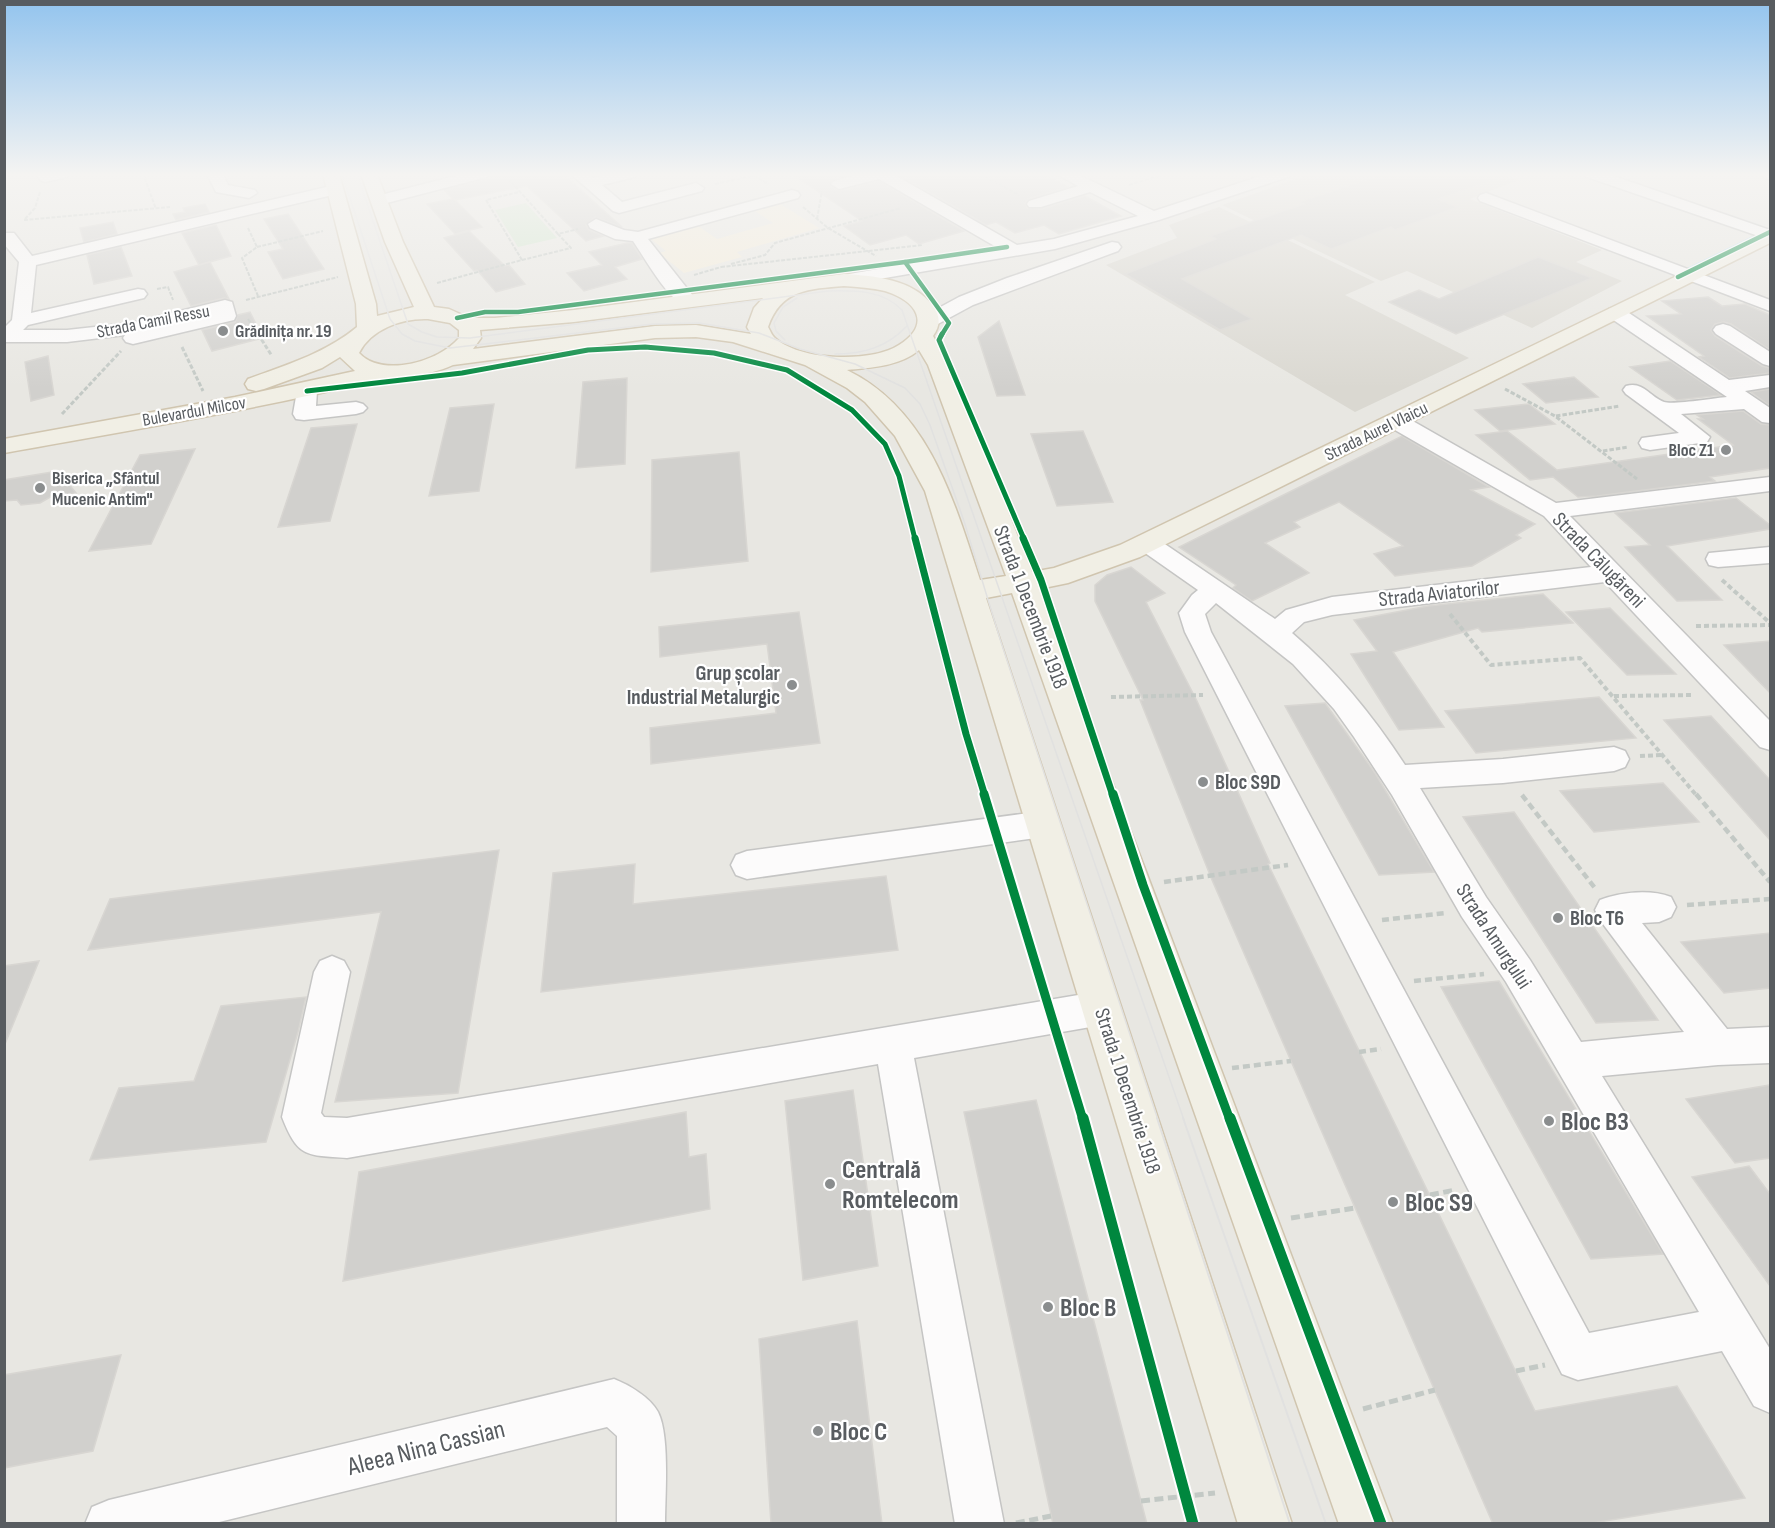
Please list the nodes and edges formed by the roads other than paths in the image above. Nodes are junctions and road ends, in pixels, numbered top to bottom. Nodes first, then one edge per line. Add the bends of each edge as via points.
1 (13, 245) edge
2 (120, 245) edge
3 (350, 245) edge
4 (397, 245) edge
5 (644, 245) edge
6 (1002, 245) edge
7 (1048, 245) edge
8 (1116, 245) edge
9 (1610, 245) edge
10 (1752, 245) edge
11 (1014, 251) junction
12 (27, 269) junction
13 (1691, 276) junction
14 (844, 280) junction
15 (799, 287) junction
16 (138, 294) road end
17 (688, 301) junction
18 (1770, 306) edge
19 (226, 311) road end
20 (427, 313) junction
21 (1616, 313) junction
22 (466, 324) junction
23 (368, 328) junction
24 (926, 329) junction
25 (12, 330) edge
26 (1723, 330) dead end
27 (350, 343) junction
28 (770, 346) junction
29 (448, 359) junction
30 (1770, 360) edge
31 (814, 363) junction
32 (382, 372) junction
33 (1770, 381) edge
34 (1726, 387) junction
35 (307, 391) junction
36 (1748, 402) junction
37 (356, 408) dead end
38 (1770, 417) edge
39 (1396, 421) junction
40 (4, 433) edge
41 (1650, 443) dead end
42 (4, 446) edge
43 (1770, 484) edge
44 (1744, 488) junction
45 (1770, 510) edge
46 (1552, 511) junction
47 (1147, 543) junction
48 (1770, 555) edge
49 (1718, 559) road end
50 (1612, 573) junction
51 (1023, 584) junction
52 (969, 591) junction
53 (1215, 591) junction
54 (1274, 634) junction
55 (1770, 739) edge
56 (1614, 759) dead end
57 (1397, 777) junction
58 (1043, 824) junction
59 (747, 865) dead end
60 (1659, 907) road end
61 (332, 972) dead end
62 (1102, 1008) junction
63 (893, 1045) junction
64 (1770, 1045) edge
65 (1718, 1047) junction
66 (1572, 1061) junction
67 (1732, 1327) junction
68 (1770, 1390) edge
69 (1259, 1506) edge
70 (109, 1524) edge
71 (641, 1524) edge
72 (980, 1524) edge
73 (1366, 1524) edge

1 - 12 street
2 - 12 street via 123,254
3 - 23 main road via 366,304
4 - 20 main road
5 - 17 street
6 - 11 street
7 - 11 street
8 - 24 street via 966,301
9 - 13 street
10 - 13 main road, Strada Aurel Vlaicu
11 - 14 street
12 - 25 street
13 - 18 street
13 - 21 main road, Strada Aurel Vlaicu
14 - 15 main road, Strada 1 Decembrie 1918
14 - 24 main road, Strada 1 Decembrie 1918 via 880,284 910,295 927,312
15 - 17 main road
15 - 28 main road via 774,298 759,315 759,333
16 - 25 street
17 - 22 main road via 529,321
19 - 25 street, Strada Camil Ressu via 174,323 133,339
20 - 22 main road via 444,314
20 - 23 main road, Bulevardul Milcov via 398,317
21 - 34 street
21 - 39 main road, Strada Aurel Vlaicu
22 - 29 main road via 470,338
23 - 27 main road, Bulevardul Milcov
24 - 31 main road via 897,354 878,360
24 - 51 main road, Strada 1 Decembrie 1918
26 - 30 street
27 - 32 main road via 348,353 353,362
27 - 40 main road, Bulevardul Milcov via 284,375 205,396
28 - 29 main road via 696,331 655,332
28 - 31 main road
29 - 32 main road via 416,369
31 - 52 main road, Strada 1 Decembrie 1918 via 861,387 893,417 918,449 938,491
32 - 35 main road, Bulevardul Milcov
33 - 34 street
34 - 36 street
35 - 37 street via 304,414
35 - 42 main road, Bulevardul Milcov
36 - 38 street
36 - 41 street via 1648,400 1699,437
39 - 46 street, Strada Călugăreni
39 - 47 main road, Strada Aurel Vlaicu
43 - 44 street
44 - 45 street
44 - 46 street
46 - 50 street, Strada Călugăreni
47 - 51 main road, Strada Aurel Vlaicu via 1058,577
47 - 53 street, Strada Amurgului
48 - 49 street
50 - 54 street, Strada Aviatorilor via 1332,606 1295,616
50 - 55 street, Strada Călugăreni
51 - 52 main road, Strada Aurel Vlaicu
51 - 73 main road, Strada 1 Decembrie 1918
52 - 58 main road, Strada 1 Decembrie 1918
53 - 54 street, Strada Amurgului
53 - 67 street via 1192,613 1198,632 1578,1358
54 - 57 street, Strada Amurgului via 1345,702
56 - 57 street
57 - 66 street, Strada Amurgului
58 - 59 street
58 - 62 main road, Strada 1 Decembrie 1918
60 - 65 street via 1612,910
61 - 63 street via 301,1117 313,1136 347,1138
62 - 63 street
62 - 69 main road, Strada 1 Decembrie 1918
63 - 72 street
64 - 65 street
65 - 66 street
66 - 67 street, Strada Amurgului
67 - 68 street, Strada Amurgului
70 - 71 street, Aleea Nina Cassian via 614,1402 640,1426

